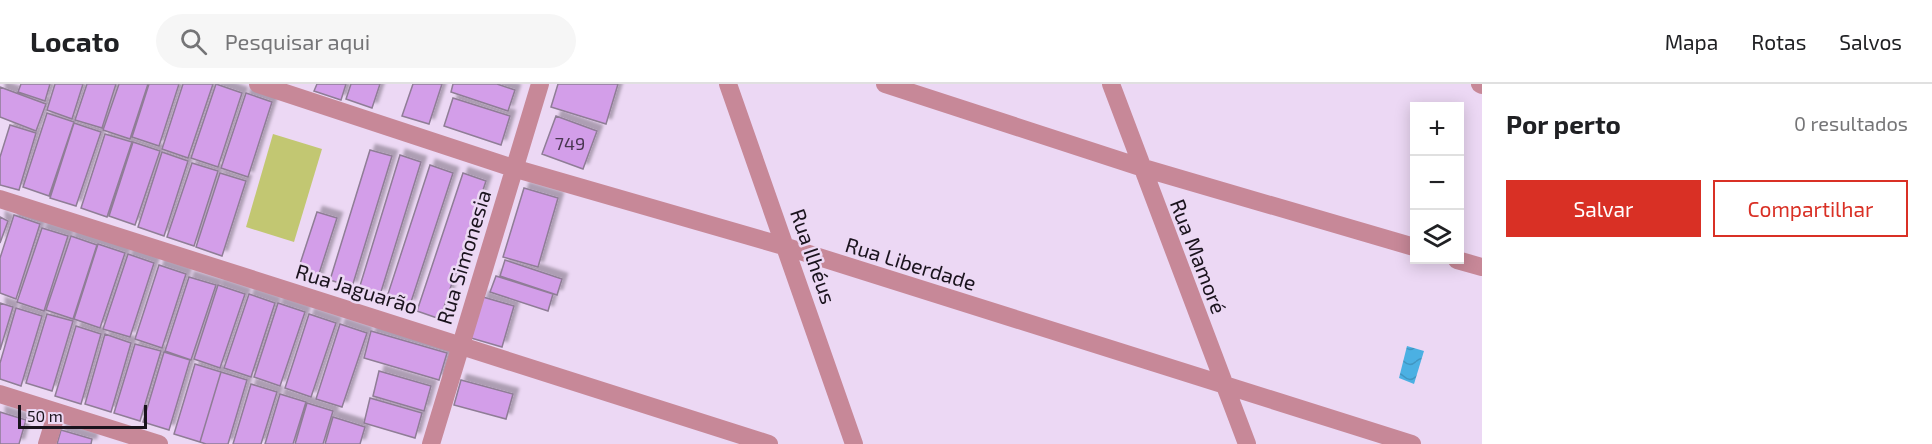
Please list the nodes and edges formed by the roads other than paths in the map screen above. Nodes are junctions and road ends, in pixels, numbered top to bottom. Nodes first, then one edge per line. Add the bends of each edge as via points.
1 (258, 84) edge
2 (540, 84) edge
3 (728, 84) edge
4 (885, 84) edge
5 (1111, 84) edge
6 (1140, 167) junction
7 (513, 168) junction
8 (0, 199) edge
9 (1410, 246) edge
10 (788, 247) junction
11 (1464, 262) edge
12 (1482, 267) edge
13 (461, 344) junction
14 (1225, 385) junction
15 (0, 394) edge
16 (57, 412) junction
17 (47, 444) edge
18 (159, 444) edge
19 (431, 444) edge
20 (769, 444) edge
21 (854, 444) edge
22 (1247, 444) edge
23 (1412, 444) edge

1 - 7 street, Rua Liberdade
2 - 7 street, Rua Simonesia
3 - 10 street, Rua Ilhéus
4 - 6 street
5 - 6 street, Rua Mamoré
6 - 9 street
6 - 14 street, Rua Mamoré
7 - 10 street, Rua Liberdade
7 - 13 street, Rua Simonesia
8 - 13 street, Rua Jaguarão
10 - 14 street, Rua Liberdade
10 - 21 street, Rua Ilhéus
11 - 12 street
13 - 19 street, Rua Simonesia
13 - 20 street, Rua Jaguarão
14 - 22 street, Rua Mamoré
14 - 23 street, Rua Liberdade
15 - 16 street
16 - 17 street
16 - 18 street

